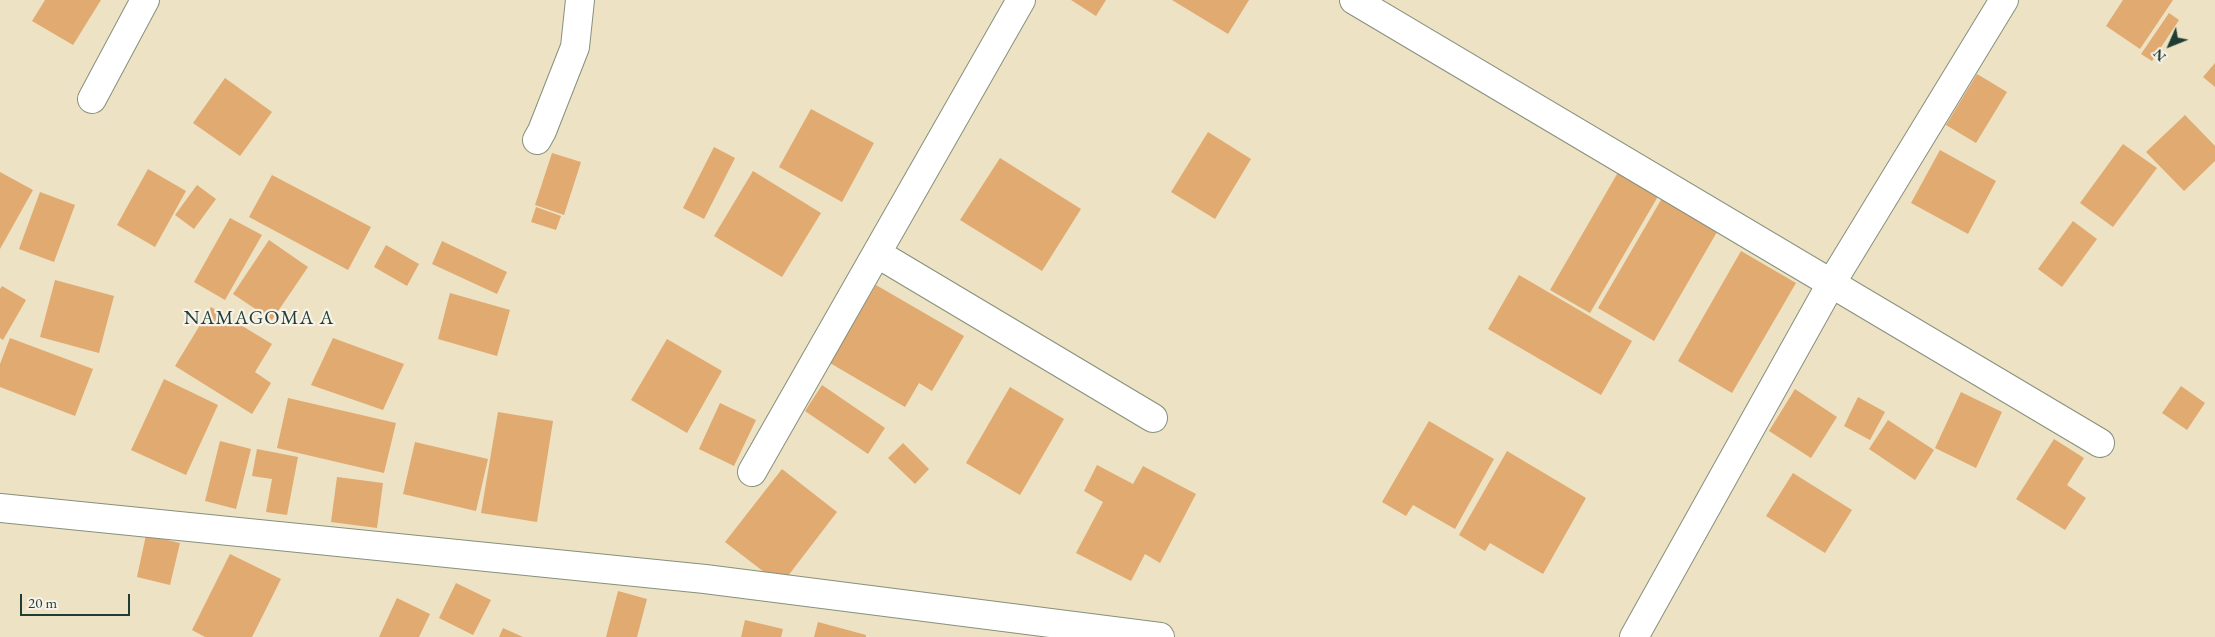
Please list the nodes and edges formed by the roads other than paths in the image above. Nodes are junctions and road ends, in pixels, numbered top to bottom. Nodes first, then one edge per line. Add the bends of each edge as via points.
1 (146, 0) edge
2 (580, 0) edge
3 (1021, 0) edge
4 (1354, 0) edge
5 (2004, 0) edge
6 (92, 99) dead end
7 (537, 140) dead end
8 (878, 254) junction
9 (1832, 282) junction
10 (1153, 418) dead end
11 (2100, 443) dead end
12 (752, 472) dead end
13 (0, 508) edge
14 (1117, 634) edge
15 (1160, 637) edge
16 (1634, 637) edge

1 - 6 street
2 - 7 street via 575,47
3 - 8 street
4 - 9 street
5 - 9 street
8 - 10 street
8 - 12 street
9 - 11 street
9 - 16 street
13 - 14 street via 705,578
14 - 15 street

